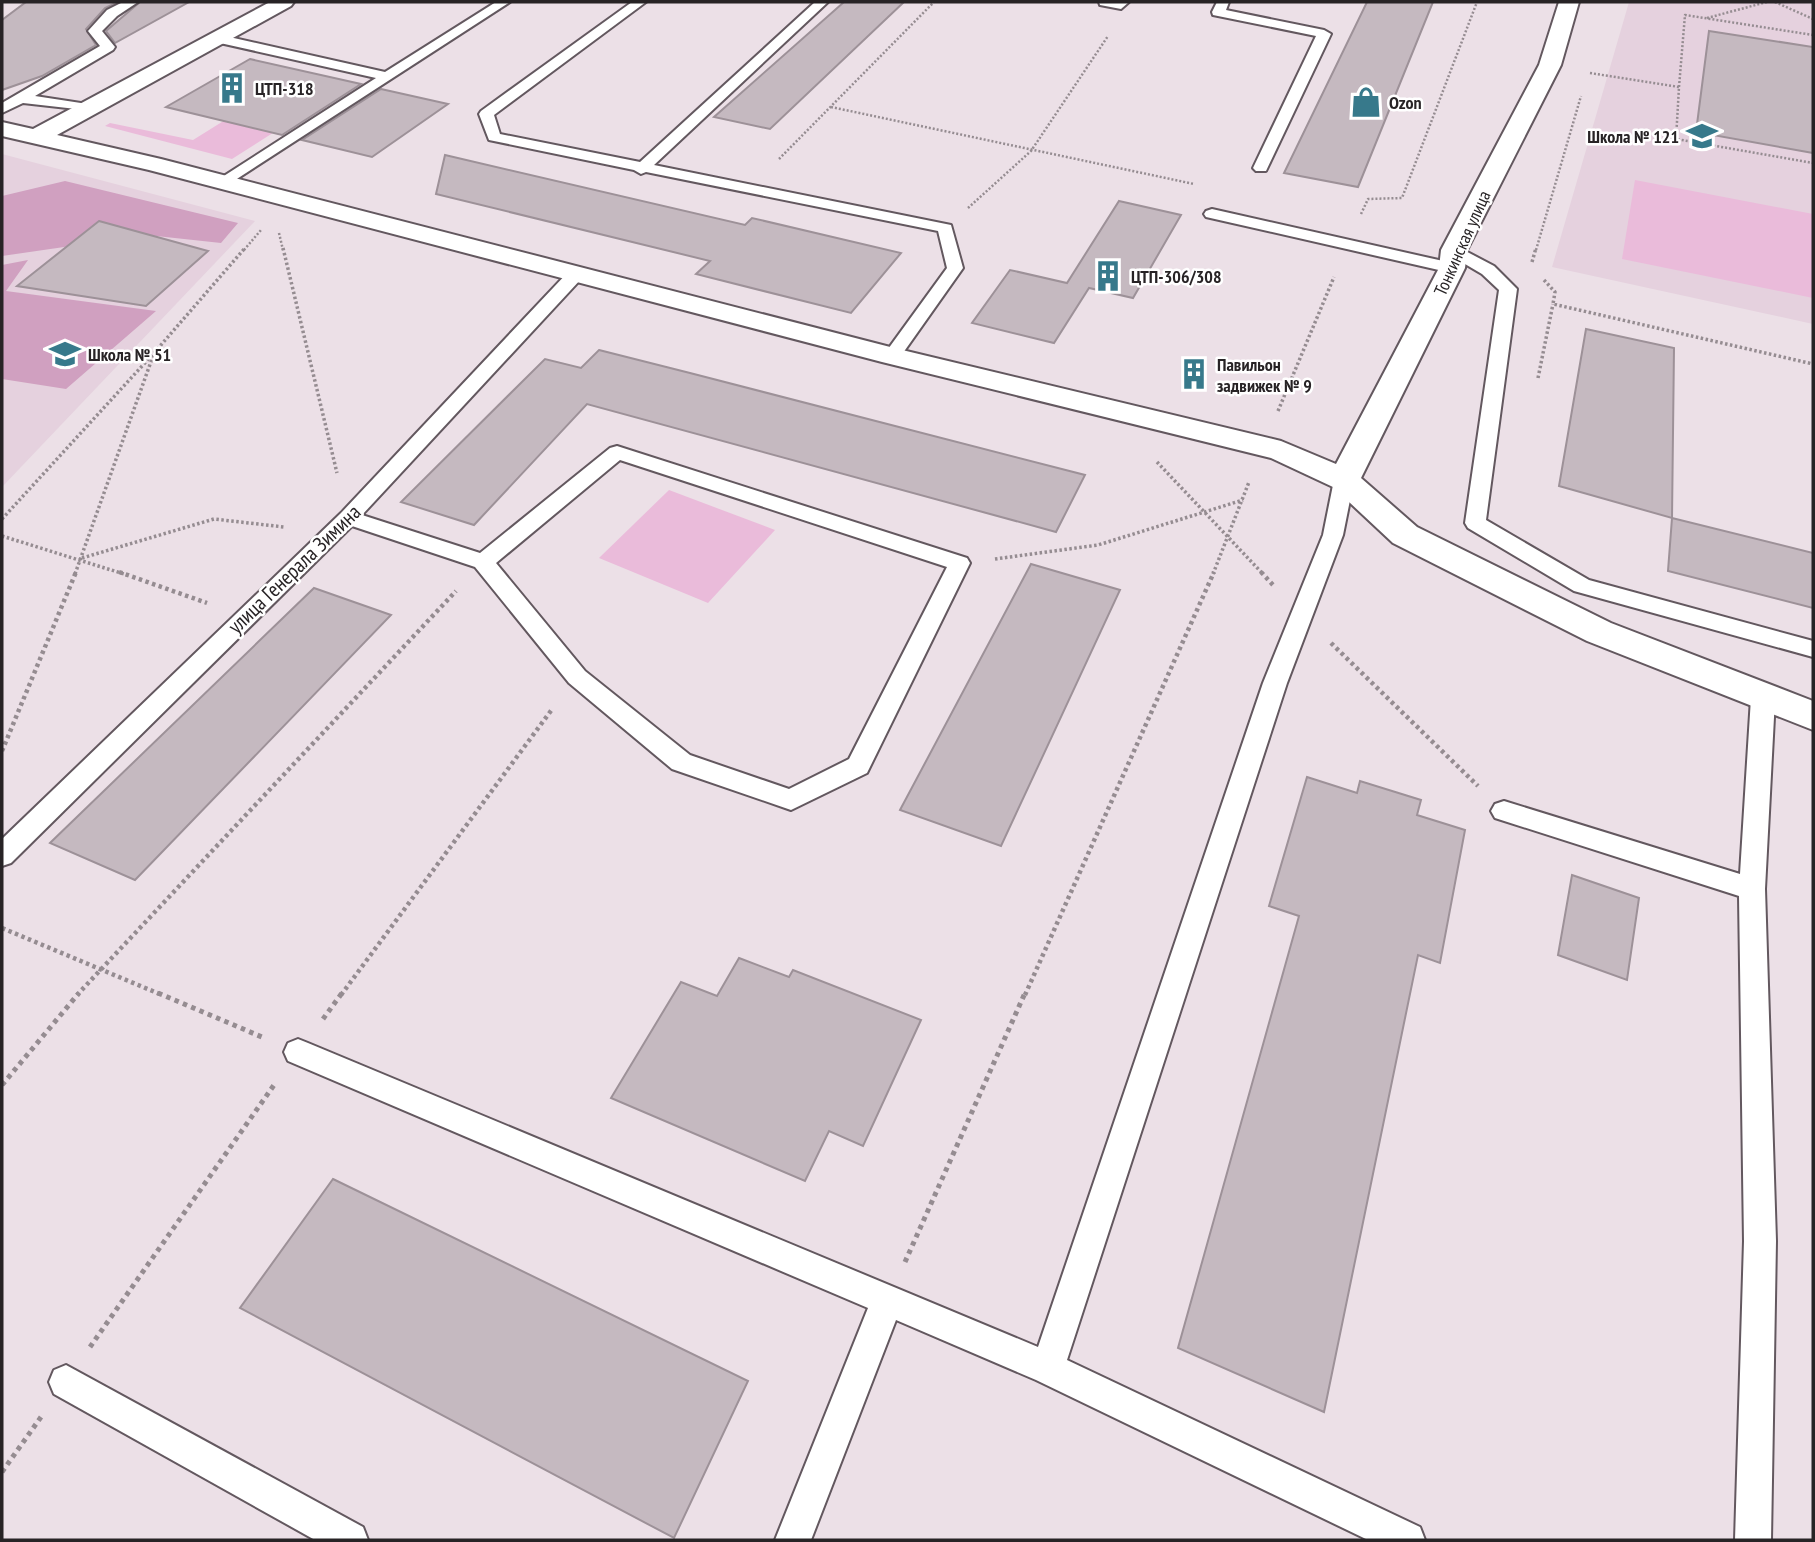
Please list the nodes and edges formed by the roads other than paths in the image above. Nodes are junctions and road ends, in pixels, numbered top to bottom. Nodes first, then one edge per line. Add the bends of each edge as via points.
1 (132, 2) edge
2 (284, 2) edge
3 (504, 2) edge
4 (640, 2) edge
5 (822, 2) edge
6 (1105, 2) edge
7 (1123, 2) edge
8 (1223, 2) edge
9 (1569, 2) edge
10 (216, 38) junction
11 (385, 76) junction
12 (2, 94) edge
13 (23, 98) junction
14 (89, 108) junction
15 (2, 109) edge
16 (2, 130) edge
17 (38, 136) junction
18 (1261, 168) dead end
19 (641, 169) junction
20 (221, 183) junction
21 (1212, 214) dead end
22 (1453, 259) junction
23 (576, 274) junction
24 (892, 356) junction
25 (1344, 480) junction
26 (348, 518) junction
27 (484, 562) junction
28 (1813, 649) edge
29 (1763, 698) junction
30 (1813, 716) edge
31 (1504, 811) dead end
32 (2, 855) edge
33 (1752, 889) junction
34 (298, 1052) road end
35 (888, 1300) junction
36 (1048, 1368) junction
37 (66, 1382) dead end
38 (350, 1540) edge
39 (793, 1540) edge
40 (1407, 1540) edge
41 (1753, 1540) edge

1 - 13 lane via 95,31 108,47
2 - 10 street
3 - 11 lane
4 - 19 lane via 486,114 494,137
5 - 19 lane
6 - 7 lane
8 - 18 lane via 1218,12 1324,34
9 - 22 street, Тонкинская улица via 1550,65
10 - 11 lane
10 - 14 street
11 - 20 lane
12 - 13 lane
13 - 14 lane
13 - 15 lane
14 - 17 street
16 - 17 street
17 - 20 street
19 - 24 lane via 945,228 955,268
20 - 23 street
21 - 22 lane
22 - 25 street, Тонкинская улица
22 - 28 lane via 1488,270 1508,289 1475,523 1582,586
23 - 24 street
23 - 26 lane, улица Генерала Зимина
24 - 25 street via 1281,451
25 - 29 street via 1405,535 1600,632
25 - 36 lane via 1333,535 1275,683
26 - 27 lane
26 - 32 lane, улица Генерала Зимина
27 - 27 lane via 577,677 681,762 791,800 858,766 960,563 617,452
29 - 30 street
29 - 33 lane
31 - 33 lane
33 - 41 lane via 1760,1241
34 - 35 lane
35 - 36 lane
35 - 39 lane
36 - 40 lane
37 - 38 lane

